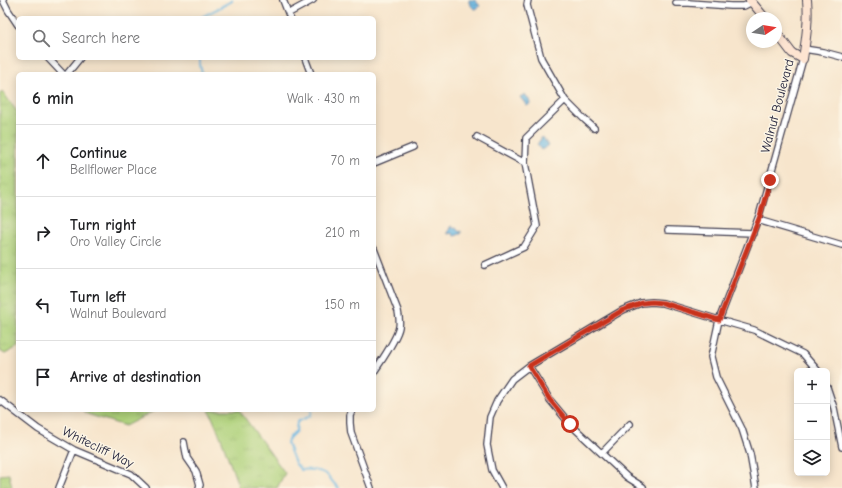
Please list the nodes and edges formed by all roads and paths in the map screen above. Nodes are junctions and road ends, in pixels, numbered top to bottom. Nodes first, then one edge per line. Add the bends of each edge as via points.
1 (3, 0) edge
2 (283, 0) edge
3 (313, 0) edge
4 (528, 0) edge
5 (808, 0) edge
6 (751, 1) edge
7 (676, 3) dead end
8 (760, 12) edge
9 (290, 15) edge
10 (16, 22) edge
11 (782, 40) edge
12 (804, 49) junction
13 (842, 57) edge
14 (803, 59) junction
15 (50, 60) edge
16 (78, 60) edge
17 (306, 60) edge
18 (61, 72) edge
19 (69, 72) edge
20 (310, 72) edge
21 (564, 100) junction
22 (594, 128) dead end
23 (477, 137) dead end
24 (413, 147) dead end
25 (376, 162) edge
26 (525, 162) junction
27 (758, 220) junction
28 (668, 230) dead end
29 (753, 233) junction
30 (842, 245) edge
31 (376, 255) edge
32 (485, 265) dead end
33 (719, 320) junction
34 (529, 366) junction
35 (815, 368) edge
36 (376, 369) edge
37 (830, 396) edge
38 (0, 400) edge
39 (351, 412) edge
40 (630, 424) dead end
41 (184, 442) dead end
42 (842, 447) edge
43 (74, 450) junction
44 (602, 453) junction
45 (643, 487) dead end
46 (59, 488) edge
47 (146, 488) edge
48 (199, 488) edge
49 (371, 488) edge
50 (502, 488) edge
51 (756, 488) edge

1 - 10 street
2 - 9 street
3 - 9 street
4 - 21 street via 526,5 541,58
5 - 12 street, Walnut Boulevard
6 - 7 street via 744,6
6 - 8 street
11 - 14 street via 792,53
12 - 13 street
12 - 14 street, Walnut Boulevard
14 - 27 street, Walnut Boulevard
15 - 18 street
16 - 19 street
17 - 20 street
21 - 22 street
21 - 26 street via 526,138
23 - 26 street
24 - 25 street
26 - 32 street via 537,226 524,246
27 - 29 street, Walnut Boulevard
27 - 30 street
28 - 29 street
29 - 33 street, Walnut Boulevard
31 - 36 street via 399,319 396,336
33 - 34 street via 663,303 642,303 623,310
33 - 35 street via 754,330 803,354
33 - 51 street, Walnut Boulevard via 711,357 716,377 742,429 750,454
34 - 44 street via 550,400 570,424
34 - 50 street via 512,379 490,417 487,445 492,470
37 - 42 street
38 - 43 street, Whitecliff Way via 38,429
39 - 49 street via 351,433
40 - 44 street
41 - 48 street via 186,458 196,471
43 - 46 street
43 - 47 street, Whitecliff Way via 131,474
44 - 45 street via 627,477

